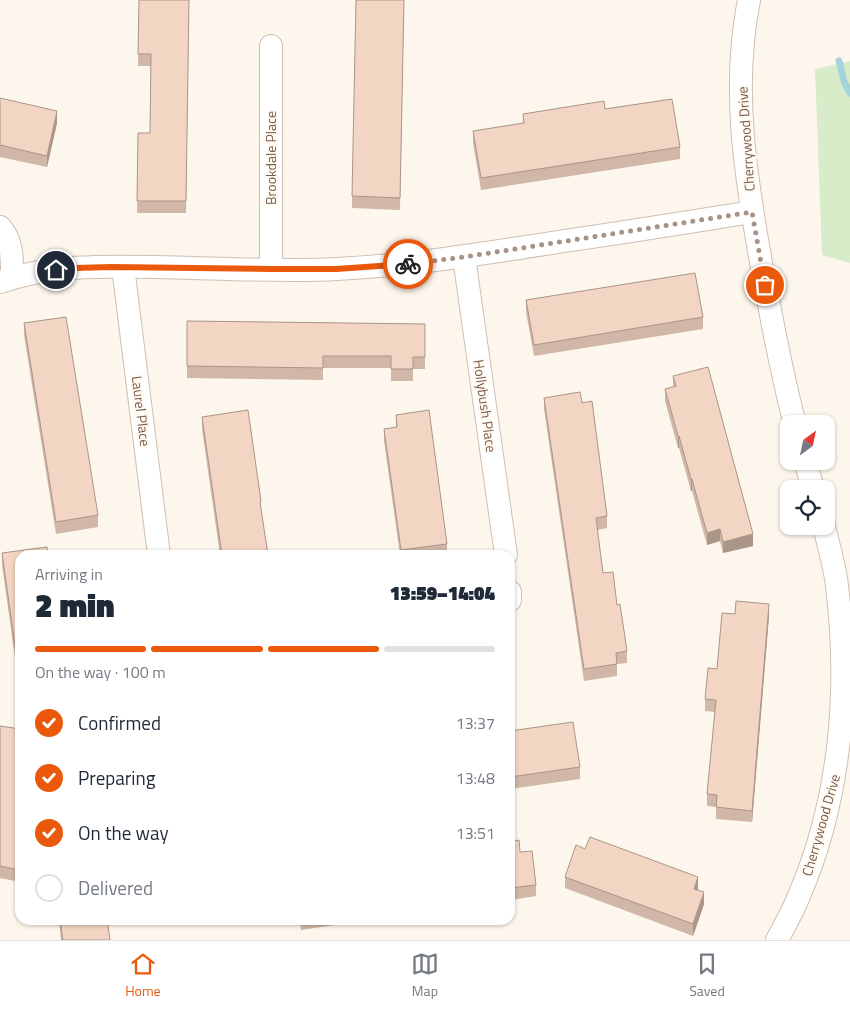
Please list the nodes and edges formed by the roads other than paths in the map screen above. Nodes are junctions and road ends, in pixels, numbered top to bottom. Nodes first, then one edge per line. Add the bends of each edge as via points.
1 (749, 0) edge
2 (271, 46) dead end
3 (752, 212) junction
4 (0, 227) edge
5 (464, 257) junction
6 (123, 267) junction
7 (271, 269) junction
8 (6, 280) edge
9 (793, 415) edge
10 (826, 535) edge
11 (158, 550) edge
12 (505, 550) edge
13 (777, 940) edge

1 - 3 street, Cherrywood Drive via 740,88
2 - 7 street, Brookdale Place
3 - 5 street
3 - 9 street, Cherrywood Drive via 778,358
4 - 8 street via 12,253
5 - 7 street via 336,269
5 - 12 street, Hollybush Place
6 - 7 street
6 - 8 street via 75,268
6 - 11 street, Laurel Place
10 - 13 street, Cherrywood Drive via 836,578 843,638 841,741 833,789 816,850 799,897

